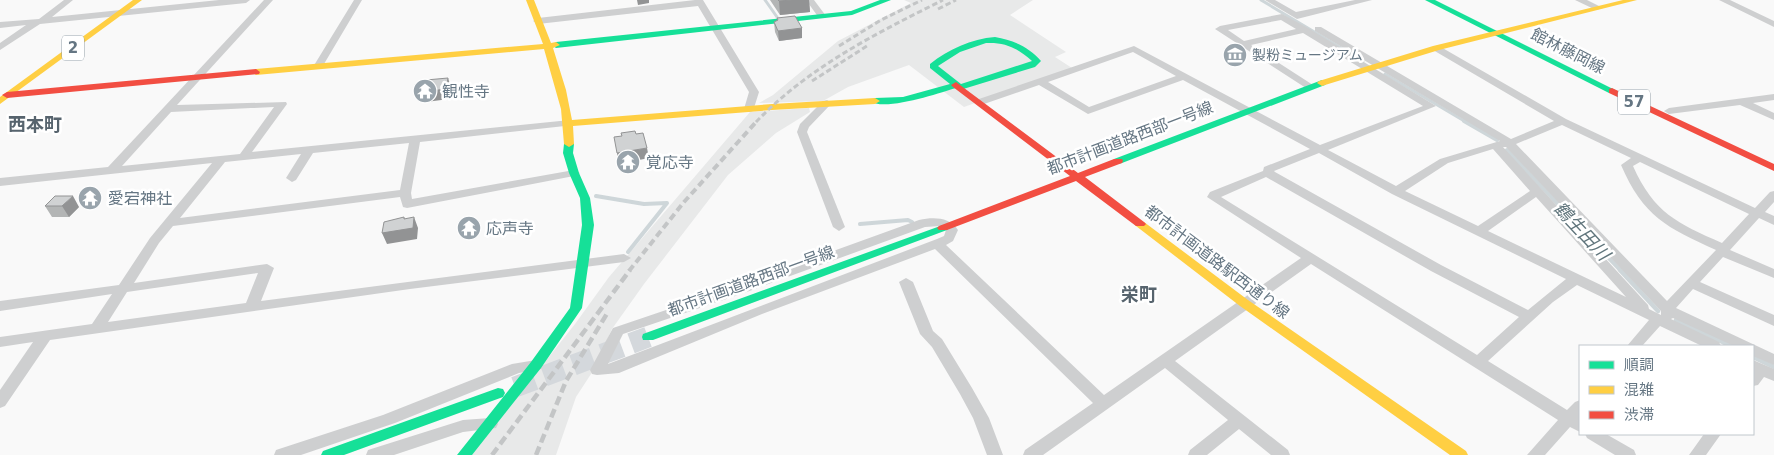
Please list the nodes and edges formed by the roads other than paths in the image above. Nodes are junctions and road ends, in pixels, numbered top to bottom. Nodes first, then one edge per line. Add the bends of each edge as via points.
1 (69, 0) edge
2 (138, 0) edge
3 (246, 0) edge
4 (269, 0) edge
5 (358, 0) edge
6 (530, 0) edge
7 (810, 0) edge
8 (887, 0) edge
9 (1269, 0) edge
10 (1368, 0) edge
11 (1429, 0) edge
12 (1441, 0) edge
13 (1579, 0) edge
14 (1633, 0) edge
15 (1723, 0) edge
16 (700, 1) edge
17 (1344, 2) edge
18 (1599, 8) junction
19 (121, 13) junction
20 (1294, 15) junction
21 (822, 16) junction
22 (538, 20) junction
23 (40, 21) junction
24 (1771, 21) edge
25 (0, 25) edge
26 (717, 28) junction
27 (1304, 30) junction
28 (1500, 32) junction
29 (1242, 44) junction
30 (547, 45) junction
31 (0, 48) edge
32 (1436, 48) junction
33 (1379, 64) junction
34 (318, 67) junction
35 (1367, 68) junction
36 (1184, 76) junction
37 (196, 78) junction
38 (1041, 82) junction
39 (959, 86) junction
40 (1309, 87) junction
41 (1774, 97) edge
42 (4, 98) edge
43 (1740, 101) junction
44 (980, 102) junction
45 (826, 103) junction
46 (168, 109) junction
47 (749, 109) junction
48 (1246, 111) junction
49 (1669, 111) junction
50 (1774, 117) edge
51 (1562, 121) junction
52 (570, 123) junction
53 (415, 139) junction
54 (1510, 143) junction
55 (1494, 146) junction
56 (1318, 149) junction
57 (309, 150) junction
58 (244, 156) junction
59 (1640, 158) junction
60 (222, 159) junction
61 (1774, 160) edge
62 (1774, 168) edge
63 (112, 170) junction
64 (1269, 172) junction
65 (574, 173) junction
66 (1076, 176) junction
67 (292, 178) dead end
68 (0, 182) edge
69 (1396, 190) junction
70 (1537, 190) junction
71 (405, 193) junction
72 (1774, 196) edge
73 (1756, 212) junction
74 (1774, 221) edge
75 (169, 223) junction
76 (839, 226) dead end
77 (950, 226) junction
78 (1480, 231) junction
79 (937, 243) junction
80 (1722, 250) junction
81 (624, 258) dead end
82 (1310, 258) junction
83 (583, 264) junction
84 (1774, 274) edge
85 (1576, 279) junction
86 (906, 282) dead end
87 (1692, 283) junction
88 (125, 288) junction
89 (1244, 303) junction
90 (0, 306) edge
91 (252, 306) junction
92 (1529, 316) junction
93 (1659, 316) junction
94 (1774, 320) edge
95 (97, 328) junction
96 (45, 336) junction
97 (648, 337) tunnel mouth
98 (0, 342) edge
99 (1635, 345) edge
100 (1712, 345) edge
101 (1743, 345) edge
102 (1754, 350) edge
103 (1166, 360) junction
104 (1774, 360) edge
105 (1477, 363) junction
106 (536, 365) junction
107 (498, 393) dead end
108 (0, 402) edge
109 (1104, 404) junction
110 (1579, 409) edge
111 (1239, 420) junction
112 (1575, 422) edge
113 (490, 424) junction
114 (1595, 435) edge
115 (1713, 435) edge
116 (282, 455) edge
117 (328, 455) edge
118 (374, 455) edge
119 (464, 455) edge
120 (995, 455) edge
121 (1031, 455) edge
122 (1196, 455) edge
123 (1282, 455) edge
124 (1461, 455) edge
125 (1535, 455) edge
126 (1628, 455) edge
127 (1698, 455) edge

1 - 23 street
2 - 19 street, 2
3 - 19 street
4 - 37 street
5 - 34 street
6 - 22 street
7 - 21 street
8 - 21 street via 861,11
9 - 20 street
10 - 17 street
11 - 28 street, 館林藤岡線 / 57
12 - 28 street, 館林藤岡線 / 57
13 - 18 street
14 - 18 street, 都市計画道路西部一号線
15 - 24 street
16 - 22 street
16 - 26 street
17 - 20 street
18 - 28 street, 都市計画道路西部一号線
19 - 23 street
19 - 42 street, 2
20 - 33 street
21 - 26 street
22 - 30 street
23 - 25 street
23 - 31 street
26 - 30 street
26 - 47 street via 754,92
27 - 29 street
27 - 29 street via 1282,17 1220,29
27 - 35 street
28 - 32 street, 都市計画道路西部一号線
28 - 49 street, 館林藤岡線 / 57
28 - 62 street, 館林藤岡線 / 57 via 1658,114
29 - 40 street
30 - 34 street
30 - 52 street
32 - 33 street, 都市計画道路西部一号線
32 - 51 street
33 - 35 street, 都市計画道路西部一号線
33 - 54 street
34 - 37 street
35 - 40 street, 都市計画道路西部一号線
35 - 56 street via 1431,106
36 - 38 street via 1134,49
36 - 38 street via 1088,110
36 - 48 street
37 - 42 street
37 - 46 street
38 - 44 street
39 - 39 street via 934,69 935,63 990,40 1008,41 1037,61
39 - 44 street, 都市計画道路駅西通り線
39 - 45 street via 903,100
40 - 48 street, 都市計画道路西部一号線
41 - 43 street
43 - 49 street
43 - 50 street
44 - 66 street, 都市計画道路駅西通り線
45 - 47 street
45 - 76 street via 802,132
46 - 58 street via 282,104
46 - 63 street
47 - 52 street
48 - 56 street
48 - 66 street, 都市計画道路西部一号線
49 - 61 street, 館林藤岡線 / 57
51 - 54 street
51 - 59 street
52 - 53 street
52 - 65 street via 568,153
53 - 57 street
53 - 71 street
54 - 55 street
54 - 93 street
55 - 69 street via 1444,161
55 - 70 street
56 - 64 street via 1268,169
56 - 69 street
57 - 58 street
57 - 67 street
58 - 60 street
59 - 73 street
59 - 80 street via 1627,165 1634,186 1650,208 1676,227
60 - 63 street
60 - 75 street
63 - 68 street
64 - 82 street via 1213,197
64 - 92 street via 1436,268
65 - 71 street via 408,204
65 - 83 street via 585,198 588,225
66 - 77 street, 都市計画道路西部一号線
66 - 89 street, 都市計画道路駅西通り線
69 - 78 street
70 - 78 street
70 - 93 street
71 - 75 street
72 - 73 street
73 - 74 street
73 - 80 street
75 - 88 street
77 - 79 street via 949,238
77 - 79 street via 942,222 924,223 618,331 597,370 614,369
77 - 97 street, 都市計画道路西部一号線
78 - 85 street
79 - 109 street
80 - 84 street
80 - 87 street
81 - 83 street
82 - 89 street
82 - 105 street
83 - 91 street
83 - 106 street via 576,308
85 - 92 street
85 - 93 street
86 - 120 street via 927,334 937,343 967,392
87 - 93 street
87 - 94 street
88 - 90 street
88 - 91 street via 267,268
88 - 95 street
89 - 103 street
89 - 124 street, 都市計画道路駅西通り線
91 - 95 street
92 - 105 street
93 - 99 street
93 - 100 street
93 - 101 street
95 - 96 street
96 - 98 street
96 - 108 street
102 - 104 street
103 - 109 street
103 - 111 street
105 - 112 street
106 - 113 street
106 - 116 street via 517,368 390,419
107 - 117 street
109 - 121 street
110 - 112 street
111 - 122 street
111 - 123 street
112 - 125 street
113 - 118 street via 463,426
113 - 119 street
114 - 126 street
115 - 127 street

